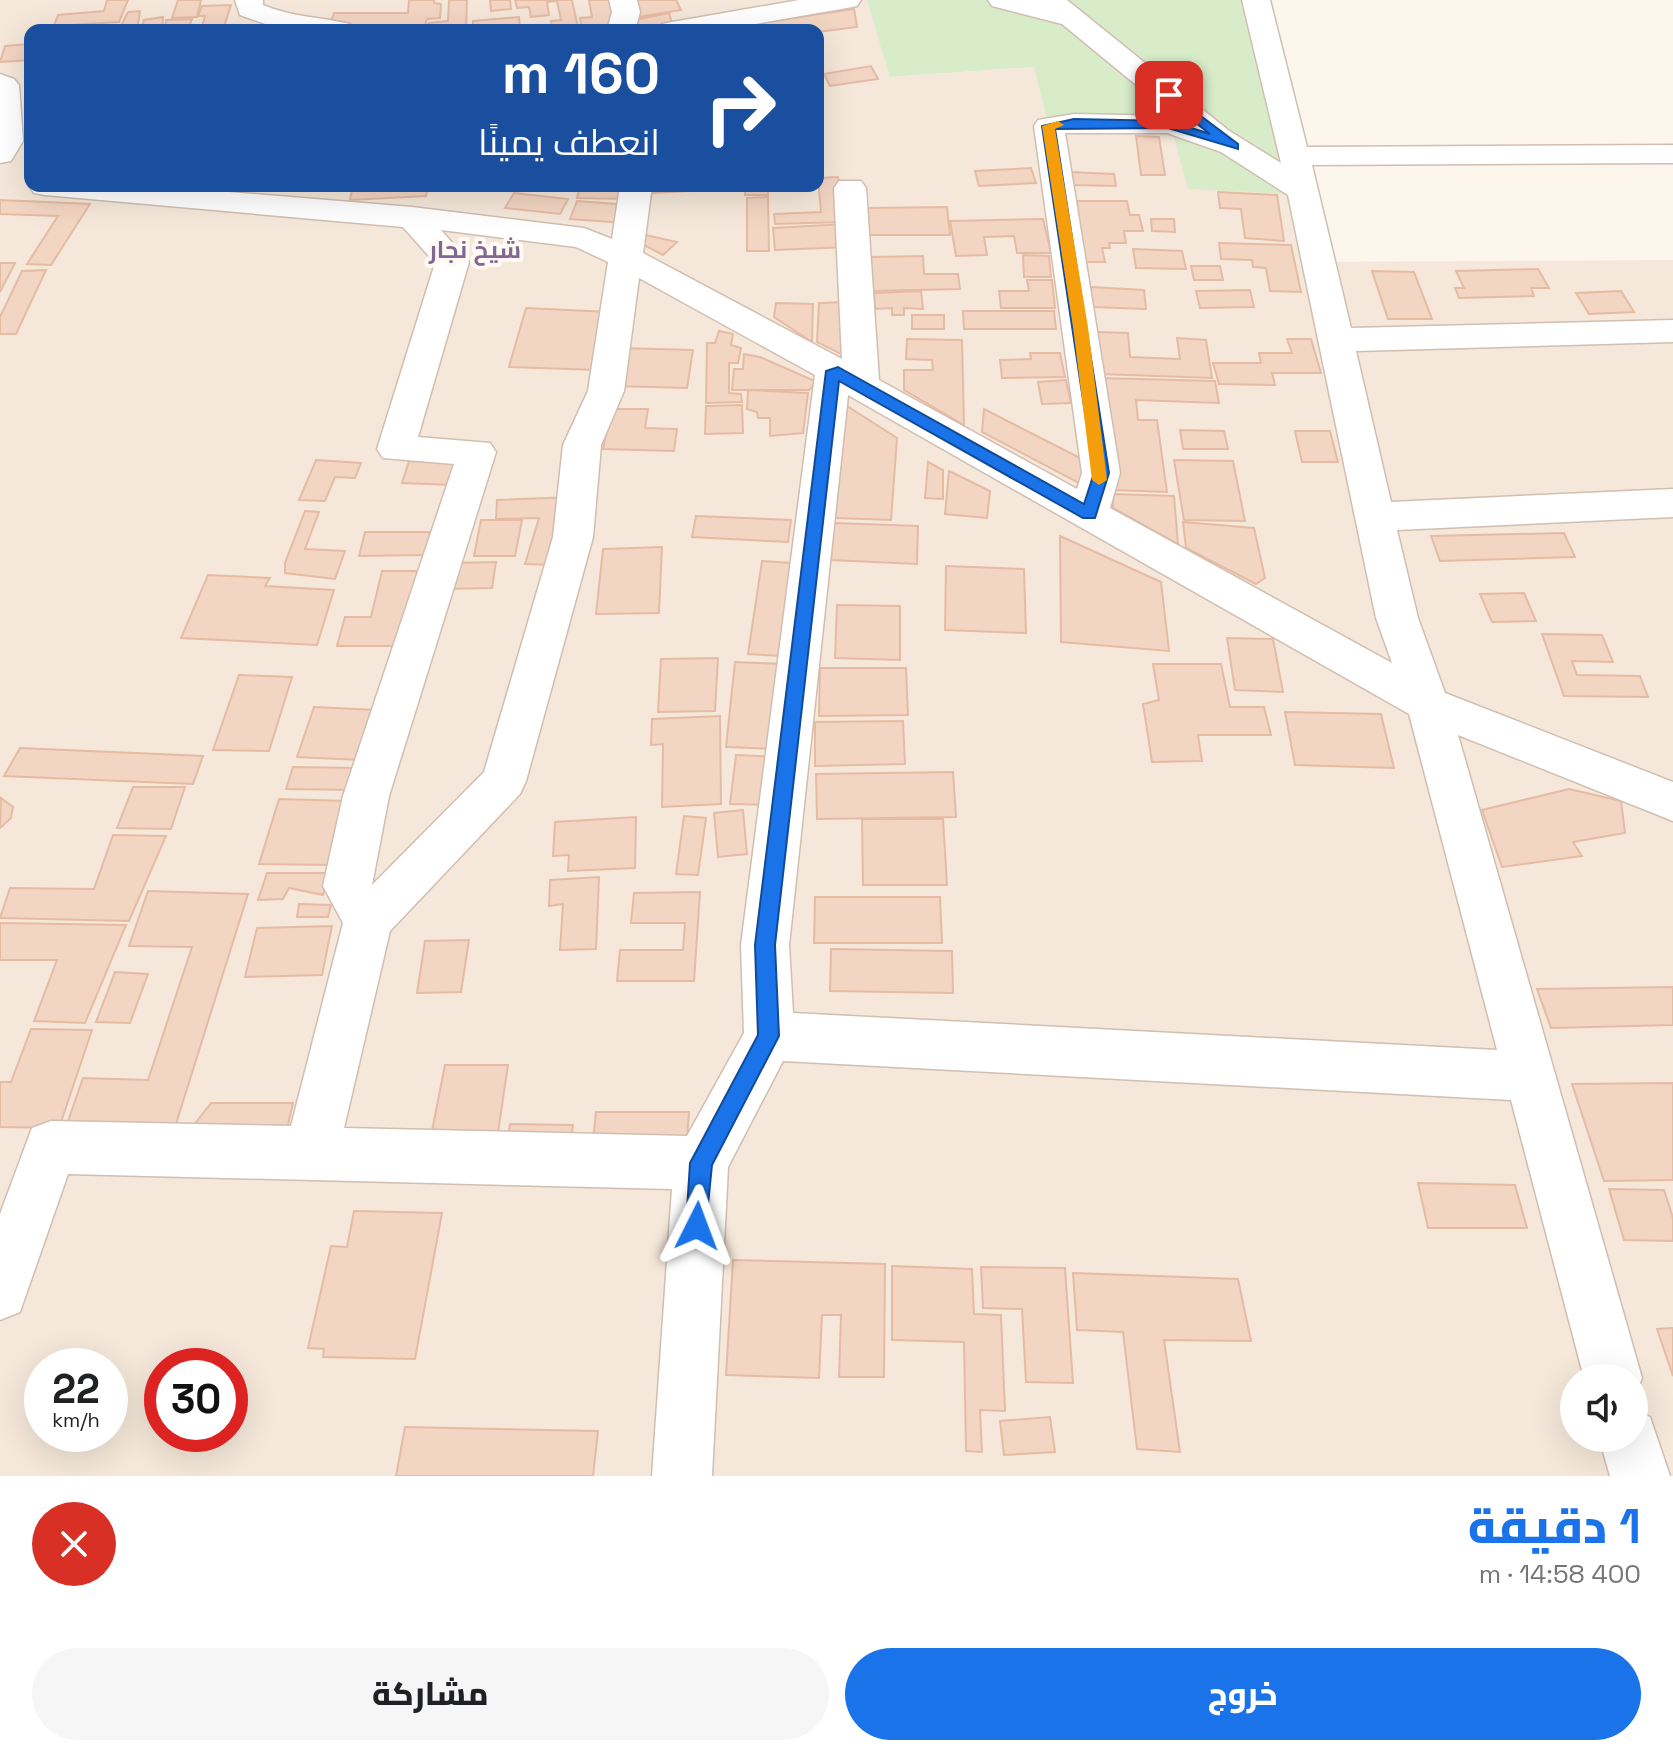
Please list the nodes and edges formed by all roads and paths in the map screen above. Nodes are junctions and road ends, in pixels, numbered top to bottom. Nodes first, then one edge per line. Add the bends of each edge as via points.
1 (623, 0) edge
2 (847, 0) edge
3 (1002, 0) edge
4 (1256, 0) edge
5 (249, 2) edge
6 (1062, 9) edge
7 (236, 24) edge
8 (299, 24) edge
9 (623, 24) edge
10 (707, 24) edge
11 (0, 83) edge
12 (24, 115) edge
13 (1233, 146) junction
14 (4, 147) edge
15 (1673, 154) edge
16 (1298, 173) junction
17 (0, 179) edge
18 (24, 183) edge
19 (850, 188) dead end
20 (186, 192) edge
21 (635, 192) edge
22 (412, 217) junction
23 (625, 257) junction
24 (1673, 331) edge
25 (1336, 340) junction
26 (847, 378) junction
27 (1673, 503) edge
28 (1089, 514) junction
29 (1375, 517) junction
30 (1428, 704) junction
31 (1673, 802) edge
32 (368, 921) junction
33 (769, 1036) junction
34 (1530, 1076) junction
35 (311, 1153) junction
36 (701, 1163) junction
37 (0, 1292) edge
38 (1609, 1364) edge
39 (1633, 1452) edge
40 (682, 1476) edge
41 (1640, 1476) edge

1 - 9 street
2 - 10 street
3 - 6 street
4 - 16 street
5 - 7 street
5 - 8 street via 250,9
6 - 13 street
11 - 14 street
12 - 14 street
13 - 16 street
13 - 28 street via 1170,124 1049,126 1101,473
15 - 16 street
16 - 25 street
17 - 18 street
19 - 26 street
20 - 22 street
21 - 23 street
22 - 23 street via 475,210 584,238
22 - 32 street via 452,262 396,449 477,452 366,796 347,886
23 - 26 street
23 - 32 street via 606,391 582,445 573,537 504,781
24 - 25 street
25 - 29 street
26 - 28 street
26 - 33 street via 765,945
27 - 29 street
28 - 30 street
29 - 30 street via 1397,618
30 - 31 street
30 - 34 street
32 - 35 street
33 - 34 street
33 - 36 street
34 - 38 street
35 - 36 street
35 - 37 street via 51,1147
36 - 40 street
39 - 41 street

